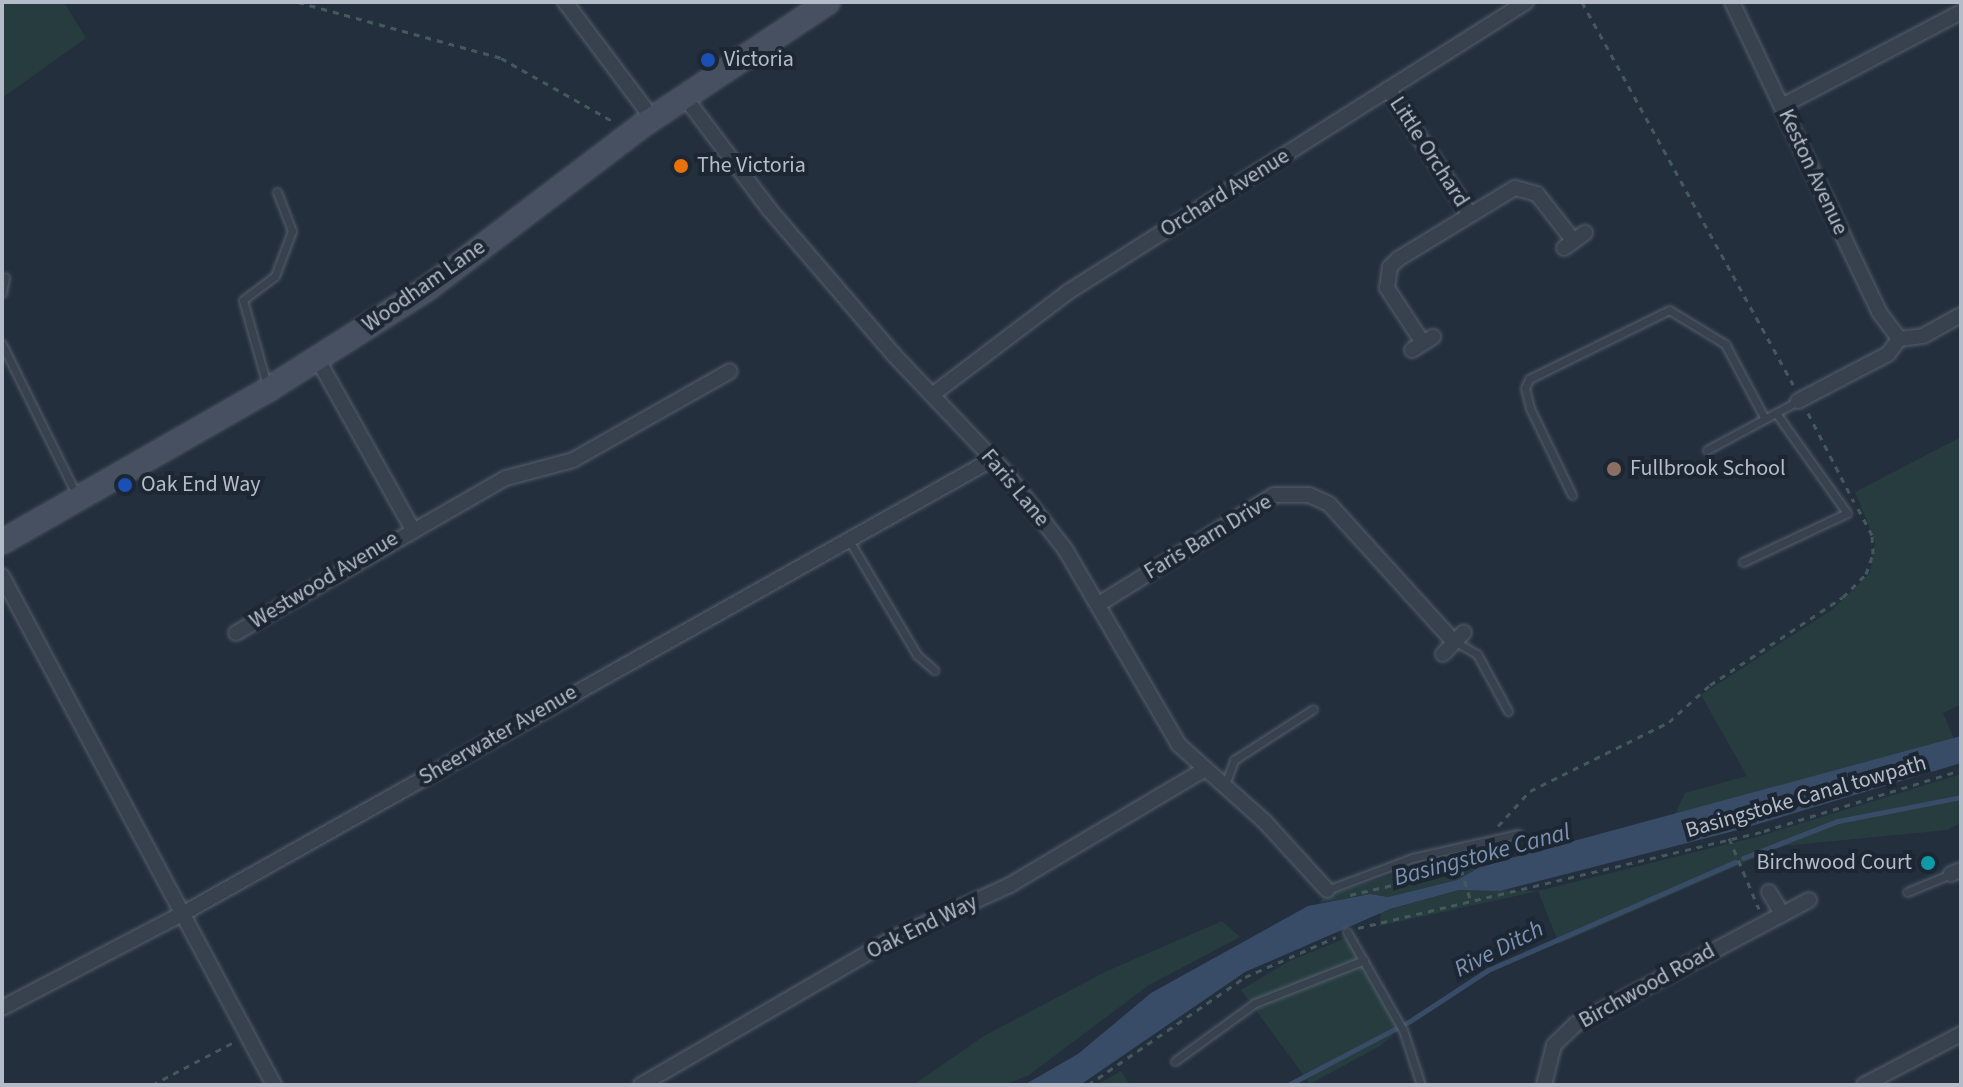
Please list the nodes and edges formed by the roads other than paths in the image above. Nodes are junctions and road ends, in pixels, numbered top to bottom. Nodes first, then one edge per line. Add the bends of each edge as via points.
1 (565, 2) edge
2 (828, 2) edge
3 (1526, 2) edge
4 (1732, 2) edge
5 (1961, 12) edge
6 (1388, 89) junction
7 (684, 96) junction
8 (1782, 106) junction
9 (652, 118) junction
10 (277, 192) dead end
11 (1470, 215) junction
12 (1574, 240) dead end
13 (5, 277) dead end
14 (2, 293) edge
15 (1961, 315) edge
16 (1899, 339) junction
17 (1422, 343) dead end
18 (2, 344) edge
19 (317, 358) junction
20 (730, 371) dead end
21 (269, 389) junction
22 (932, 395) junction
23 (1802, 405) joint
24 (1776, 413) junction
25 (1765, 419) junction
26 (1707, 450) dead end
27 (993, 459) junction
28 (1572, 495) dead end
29 (77, 497) junction
30 (412, 528) junction
31 (2, 542) edge
32 (850, 542) junction
33 (1743, 562) dead end
34 (2, 576) edge
35 (1099, 604) junction
36 (236, 633) dead end
37 (1459, 637) junction
38 (1443, 654) dead end
39 (934, 670) dead end
40 (1313, 709) dead end
41 (1508, 711) dead end
42 (1204, 770) junction
43 (1224, 788) junction
44 (1518, 834) dead end
45 (1956, 872) edge
46 (1327, 890) joint
47 (1769, 892) dead end
48 (1907, 892) dead end
49 (1809, 900) dead end
50 (184, 913) junction
51 (1782, 914) junction
52 (1347, 932) road end
53 (1364, 960) junction
54 (2, 1008) edge
55 (1961, 1034) edge
56 (1175, 1061) dead end
57 (274, 1085) edge
58 (641, 1085) edge
59 (1421, 1085) edge
60 (1544, 1085) edge
61 (1864, 1085) edge

1 - 9 street
2 - 7 main road, Woodham Lane
3 - 6 street, Orchard Avenue
4 - 8 street, Keston Avenue
5 - 8 street
6 - 11 street, Little Orchard
6 - 22 street, Orchard Avenue via 1068,292
7 - 9 main road, Woodham Lane
7 - 22 street, Faris Lane via 769,209
8 - 16 street, Keston Avenue via 1879,312
9 - 19 main road, Woodham Lane via 428,288
10 - 21 lane via 292,231 275,276 243,300
11 - 12 street, Little Orchard via 1515,188 1526,189 1537,194
11 - 17 street, Little Orchard via 1390,267 1387,288
13 - 14 lane
15 - 16 street via 1923,336
16 - 23 street via 1888,354
18 - 29 lane
19 - 21 main road, Woodham Lane
19 - 30 street, Westwood Avenue
20 - 30 street, Westwood Avenue via 573,460 506,478
21 - 29 main road, Woodham Lane
22 - 27 street, Faris Lane
23 - 24 lane
24 - 25 lane
24 - 33 lane via 1847,513
25 - 26 lane
25 - 28 lane via 1725,344 1669,310 1529,379 1525,388 1530,408
27 - 32 street, Sheerwater Avenue
27 - 35 street, Faris Lane via 1065,549
29 - 31 main road, Woodham Lane
30 - 36 street, Westwood Avenue
32 - 39 lane via 917,655
32 - 50 street, Sheerwater Avenue via 690,626
34 - 50 street
35 - 37 street, Faris Barn Drive via 1274,495 1309,495 1329,504
35 - 42 street, Faris Lane via 1179,745
37 - 38 street
37 - 41 lane via 1477,654
40 - 43 lane via 1234,760
42 - 43 street, Faris Lane
42 - 58 street, Oak End Way via 1010,885 894,938
43 - 46 street, Faris Lane via 1265,822
44 - 46 lane via 1412,858
45 - 48 lane
47 - 51 street
49 - 51 street, Birchwood Road
50 - 54 street, Sheerwater Avenue
50 - 57 street
51 - 60 street, Birchwood Road via 1576,1024 1554,1045
52 - 53 lane
53 - 56 lane via 1255,1003
53 - 59 lane via 1403,1030
55 - 61 street

